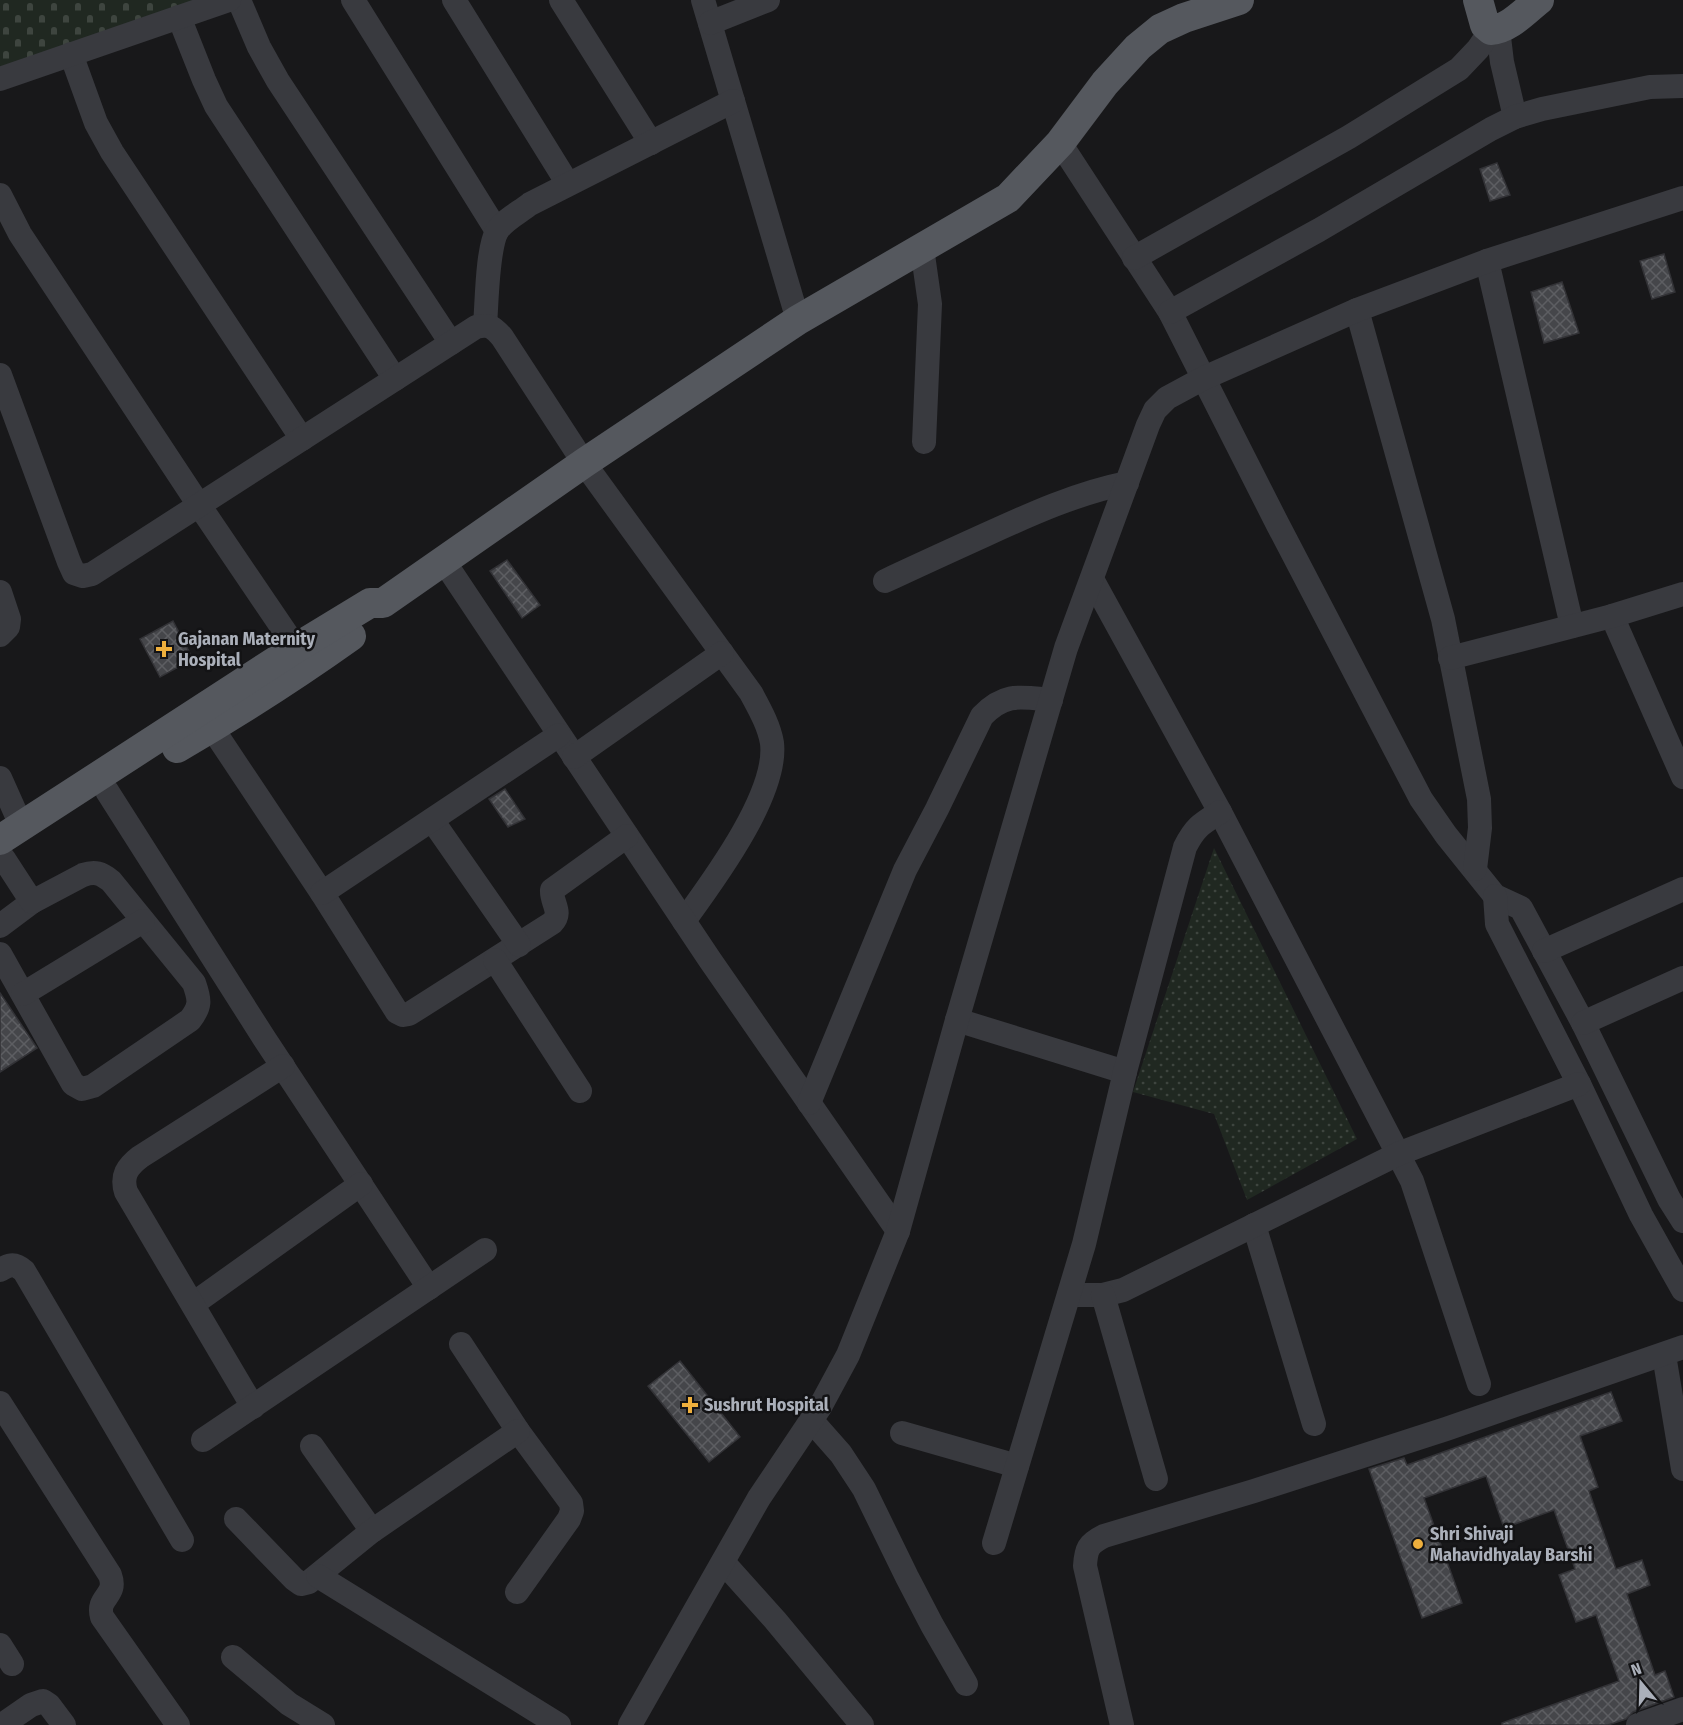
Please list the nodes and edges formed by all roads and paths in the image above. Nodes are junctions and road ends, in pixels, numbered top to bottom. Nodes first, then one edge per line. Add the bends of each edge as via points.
1 (229, 0) edge
2 (239, 0) edge
3 (354, 0) edge
4 (454, 0) edge
5 (561, 0) edge
6 (768, 0) edge
7 (1239, 0) edge
8 (1478, 0) edge
9 (1539, 0) edge
10 (1181, 9) edge
11 (706, 11) edge
12 (179, 17) junction
13 (1494, 29) junction
14 (71, 54) junction
15 (0, 79) edge
16 (1683, 86) edge
17 (733, 101) junction
18 (1515, 117) junction
19 (651, 143) junction
20 (1060, 143) junction
21 (568, 184) junction
22 (0, 195) edge
23 (1683, 198) edge
24 (497, 231) junction
25 (921, 248) junction
26 (1134, 258) junction
27 (1487, 261) junction
28 (1357, 310) junction
29 (1170, 312) junction
30 (798, 320) junction
31 (485, 325) junction
32 (451, 343) junction
33 (0, 375) edge
34 (1204, 378) junction
35 (395, 379) junction
36 (302, 439) junction
37 (924, 442) dead end
38 (584, 463) junction
39 (1127, 483) junction
40 (199, 505) junction
41 (442, 560) junction
42 (1092, 579) junction
43 (885, 581) dead end
44 (0, 592) edge
45 (1683, 594) edge
46 (383, 603) junction
47 (1612, 616) junction
48 (1572, 626) junction
49 (0, 635) edge
50 (296, 648) junction
51 (722, 653) junction
52 (1450, 658) junction
53 (1051, 700) junction
54 (212, 728) junction
55 (559, 735) junction
56 (574, 757) junction
57 (1683, 777) edge
58 (0, 778) edge
59 (106, 791) junction
60 (1220, 812) junction
61 (432, 820) junction
62 (627, 836) junction
63 (6, 846) edge
64 (1475, 869) junction
65 (1683, 889) edge
66 (322, 893) junction
67 (1495, 896) junction
68 (32, 902) junction
69 (143, 921) junction
70 (684, 921) junction
71 (0, 926) edge
72 (519, 945) junction
73 (1544, 951) junction
74 (0, 954) edge
75 (495, 960) junction
76 (1683, 978) edge
77 (22, 994) junction
78 (957, 1020) junction
79 (1583, 1023) junction
80 (283, 1066) junction
81 (1125, 1072) junction
82 (1579, 1084) junction
83 (580, 1091) dead end
84 (809, 1103) junction
85 (1398, 1154) junction
86 (361, 1184) junction
87 (1676, 1196) edge
88 (1683, 1221) edge
89 (1254, 1225) junction
90 (897, 1231) junction
91 (485, 1250) dead end
92 (0, 1270) edge
93 (429, 1288) junction
94 (1683, 1290) edge
95 (1069, 1294) junction
96 (1103, 1295) junction
97 (192, 1304) junction
98 (461, 1344) dead end
99 (1673, 1351) edge
100 (1479, 1384) dead end
101 (0, 1403) edge
102 (253, 1407) junction
103 (811, 1420) junction
104 (1314, 1424) dead end
105 (518, 1431) junction
106 (903, 1433) dead end
107 (203, 1440) dead end
108 (312, 1446) dead end
109 (1017, 1466) junction
110 (1683, 1469) edge
111 (1156, 1479) dead end
112 (236, 1519) dead end
113 (372, 1532) junction
114 (182, 1540) dead end
115 (994, 1543) dead end
116 (723, 1562) junction
117 (318, 1576) junction
118 (517, 1592) dead end
119 (233, 1657) dead end
120 (966, 1684) dead end
121 (1683, 1709) edge
122 (2, 1725) edge
123 (64, 1725) edge
124 (178, 1725) edge
125 (323, 1725) edge
126 (559, 1725) edge
127 (630, 1725) edge
128 (862, 1725) edge
129 (1122, 1725) edge
130 (1638, 1725) edge

1 - 12 street
2 - 32 street via 278,81
3 - 24 street
4 - 21 street
5 - 19 street
6 - 11 street
7 - 10 main road
8 - 13 main road via 1485,25
9 - 13 main road via 1505,26
10 - 20 main road via 1105,83
11 - 17 street
12 - 14 street
12 - 35 street via 216,106
13 - 18 street
13 - 26 street via 1459,69
14 - 15 street
14 - 36 street via 96,123 112,152
16 - 18 street via 1650,87
17 - 19 street
17 - 30 street
18 - 29 street
19 - 21 street
20 - 25 main road via 1008,198
20 - 26 street
21 - 24 street via 530,204
22 - 40 street via 20,234
23 - 27 street
24 - 31 street via 490,255
25 - 30 main road
25 - 37 street via 930,304
26 - 29 street
27 - 28 street
27 - 48 street
28 - 34 street
28 - 52 street via 1443,619
29 - 34 street
30 - 38 main road
31 - 32 street
31 - 38 street via 502,337
32 - 35 street
33 - 40 street via 74,573 92,574
34 - 39 street via 1167,398 1155,410
34 - 64 street via 1421,799
35 - 36 street
36 - 40 street
38 - 41 main road
38 - 51 street
39 - 42 street
39 - 43 street via 1063,501
40 - 50 street
41 - 46 main road
41 - 55 street
42 - 53 street
42 - 60 street
44 - 49 street via 9,619 8,627
45 - 47 street
46 - 50 main road via 370,603
46 - 54 main road via 379,617
47 - 48 street
47 - 57 street
48 - 52 street
50 - 63 main road
51 - 56 street
51 - 70 street via 764,717 772,743 771,768 728,859
52 - 64 street via 1479,798
53 - 78 street
53 - 84 street via 1006,699 992,705 982,716 905,870
54 - 59 main road
54 - 66 street
55 - 56 street
55 - 61 street
56 - 62 street
58 - 63 street
59 - 63 main road
59 - 80 street
60 - 81 street via 1192,833 1185,847
60 - 85 street
61 - 66 street
61 - 72 street
62 - 70 street
62 - 72 street via 552,890 557,918
63 - 68 street
64 - 67 street
65 - 73 street
66 - 75 street via 397,1012 403,1015
67 - 73 street via 1521,908
67 - 82 street via 1497,924
68 - 69 street via 91,872 111,881
68 - 71 street
69 - 77 street
69 - 77 street via 194,983 198,1009 190,1020 93,1086 82,1089 73,1084
70 - 84 street
72 - 75 street
73 - 79 street
74 - 77 street
75 - 83 street
76 - 79 street
78 - 81 street
78 - 90 street
79 - 87 street
80 - 86 street
80 - 97 street via 140,1157 124,1173 126,1192
81 - 95 street
82 - 85 street
82 - 94 street via 1641,1215
84 - 90 street
85 - 89 street
85 - 100 street via 1412,1181
86 - 93 street
86 - 97 street
87 - 88 street
89 - 96 street via 1123,1290
89 - 104 street
90 - 103 street via 848,1355
91 - 93 street
92 - 114 street via 11,1264 24,1271
93 - 102 street
95 - 96 street
95 - 109 street
96 - 111 street
97 - 102 street
98 - 105 street
99 - 110 street
99 - 129 street via 1446,1429 1092,1542 1085,1553 1085,1566
101 - 124 street via 110,1575 113,1583 102,1602 102,1617
102 - 107 street
103 - 116 street via 759,1498
103 - 120 street via 841,1454 864,1489
105 - 113 street
105 - 118 street via 565,1494 572,1511
106 - 109 street
108 - 113 street
109 - 115 street
112 - 117 street via 301,1584
113 - 117 street
116 - 127 street
116 - 128 street
117 - 126 street
119 - 125 street via 289,1704
121 - 130 street
122 - 123 street via 43,1701

